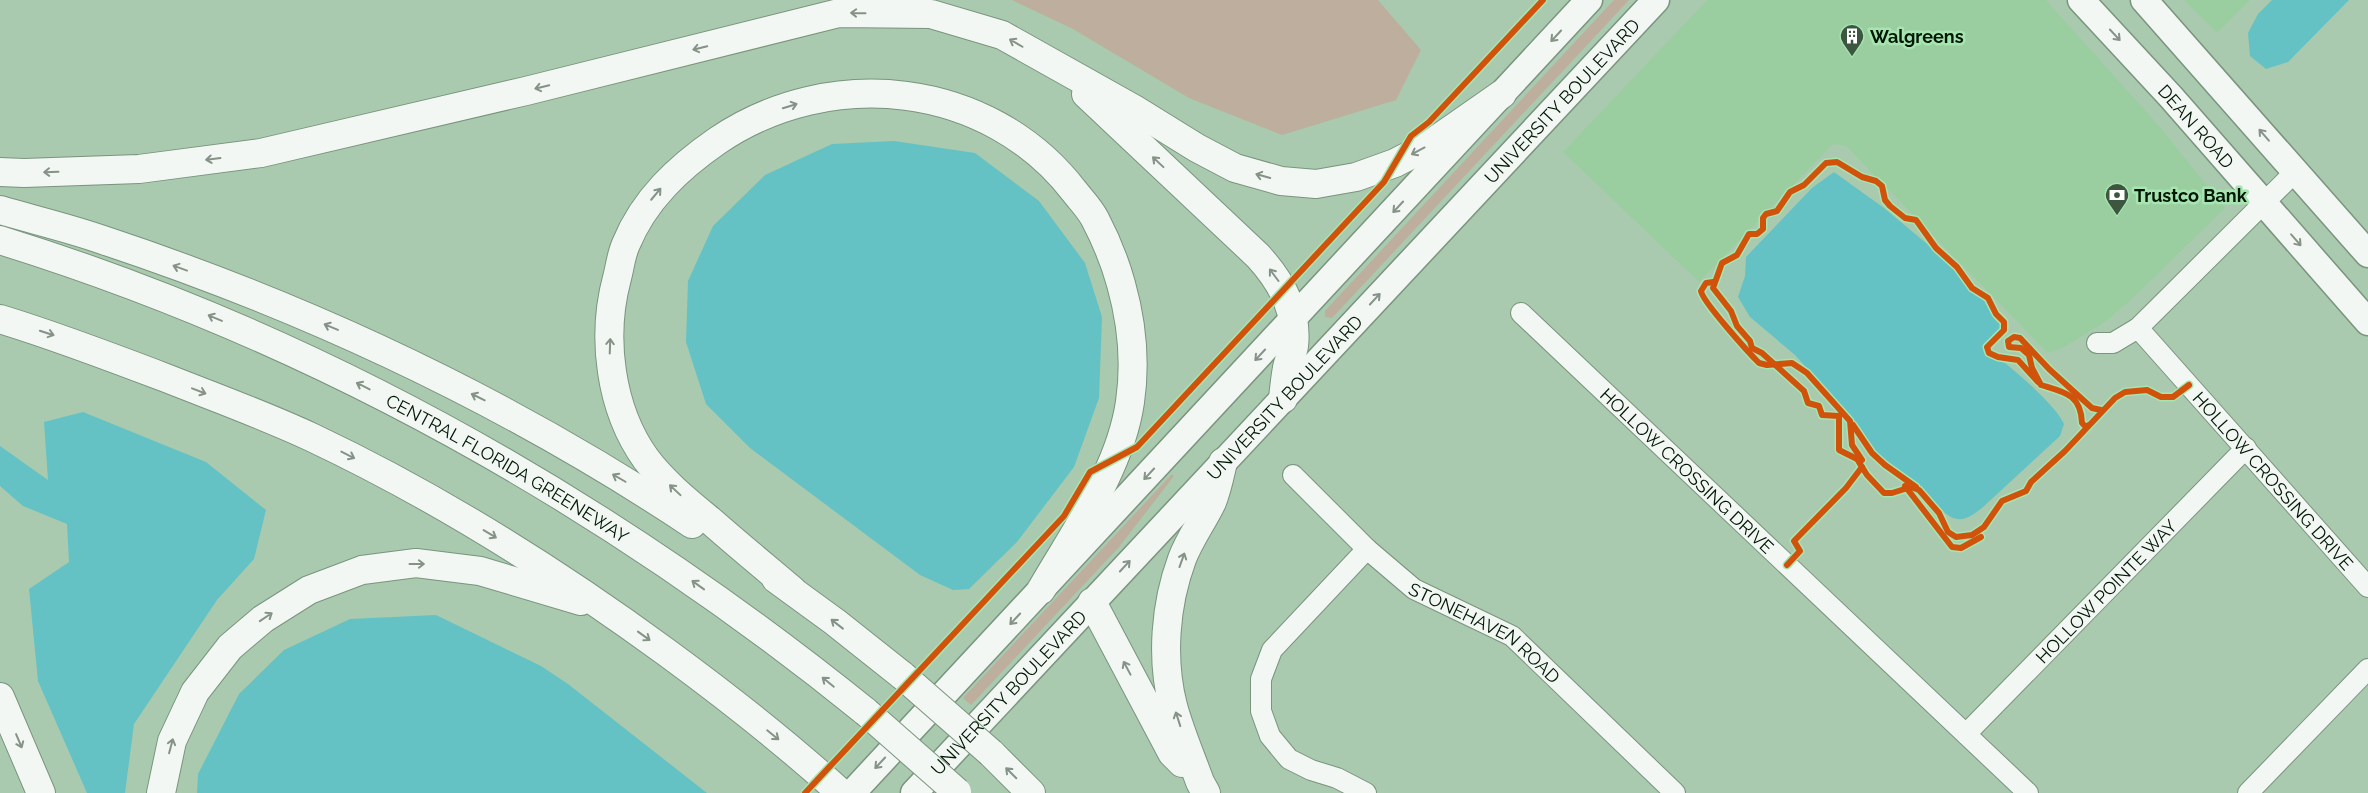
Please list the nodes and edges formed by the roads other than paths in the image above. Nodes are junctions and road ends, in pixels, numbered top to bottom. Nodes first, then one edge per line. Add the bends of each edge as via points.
1 (1589, 0) edge
2 (1656, 0) edge
3 (2081, 0) edge
4 (2144, 0) edge
5 (1058, 67) junction
6 (1502, 94) junction
7 (2296, 171) junction
8 (0, 172) edge
9 (2264, 204) junction
10 (0, 210) edge
11 (0, 240) edge
12 (2368, 254) edge
13 (1521, 313) dead end
14 (0, 319) edge
15 (1293, 320) junction
16 (2368, 322) edge
17 (2138, 328) junction
18 (2097, 343) dead end
19 (1283, 399) junction
20 (2246, 448) junction
21 (1223, 462) junction
22 (1293, 475) dead end
23 (1367, 549) junction
24 (2368, 587) edge
25 (792, 590) junction
26 (1041, 590) junction
27 (1092, 602) junction
28 (605, 607) junction
29 (2368, 669) edge
30 (0, 697) edge
31 (1966, 734) junction
32 (1203, 787) edge
33 (958, 792) edge
34 (41, 793) edge
35 (161, 793) edge
36 (841, 793) edge
37 (852, 793) edge
38 (914, 793) edge
39 (1031, 793) edge
40 (1366, 793) edge
41 (1675, 793) edge
42 (2028, 793) edge
43 (2248, 793) edge

1 -> 6 main road
19 -> 2 main road, UNIVERSITY BOULEVARD
3 -> 9 main road, DEAN ROAD
7 -> 4 main road
6 -> 5 highway via 1426,147 1395,163 1356,177 1316,184 1281,181 1235,168
5 -> 8 highway via 1002,35 931,14 839,13 261,153 139,168
15 -> 5 highway via 1284,290 1258,256
6 -> 15 main road
7 - 9 street
7 - 12 main road
9 -> 16 main road, DEAN ROAD
9 - 17 street
25 -> 10 highway via 654,498 507,412 372,344 260,297 102,240
33 -> 11 highway, CENTRAL FLORIDA GREENEWAY, bridge via 787,648 599,519 466,440 318,364 238,328 148,291
13 - 31 street, HOLLOW CROSSING DRIVE
14 -> 28 highway via 79,345 310,436 440,504
15 - 19 highway via 1294,346 1287,366
15 -> 26 main road
17 - 18 street via 2113,343
17 - 20 street, HOLLOW CROSSING DRIVE
19 - 21 main road, UNIVERSITY BOULEVARD
20 - 24 street, HOLLOW CROSSING DRIVE
20 - 31 street, HOLLOW POINTE WAY
27 -> 21 main road, UNIVERSITY BOULEVARD
32 -> 21 highway via 1173,704 1167,631 1182,560 1194,531 1212,502
22 - 23 street, STONEHAVEN ROAD
23 - 40 street via 1272,650 1261,679 1261,711 1270,736 1289,759
23 - 41 street, STONEHAVEN ROAD via 1414,589 1512,636
25 -> 26 highway via 668,483 647,460 632,436 621,408 609,354 612,296 626,245 653,196 688,161 742,124 790,105 840,94 888,93 939,102 991,121 1032,147 1059,172 1094,217 1115,264 1130,317 1133,362 1130,404 1114,459
39 -> 25 highway, bridge via 991,753 903,676
26 -> 37 main road
32 -> 27 highway via 1172,753
27 - 38 main road, UNIVERSITY BOULEVARD
35 -> 28 highway via 172,741 195,692 230,647 262,619 309,590 362,570 416,563 480,571
28 -> 36 highway via 706,681
29 - 43 street
30 -> 34 highway
31 - 42 street, HOLLOW CROSSING DRIVE

